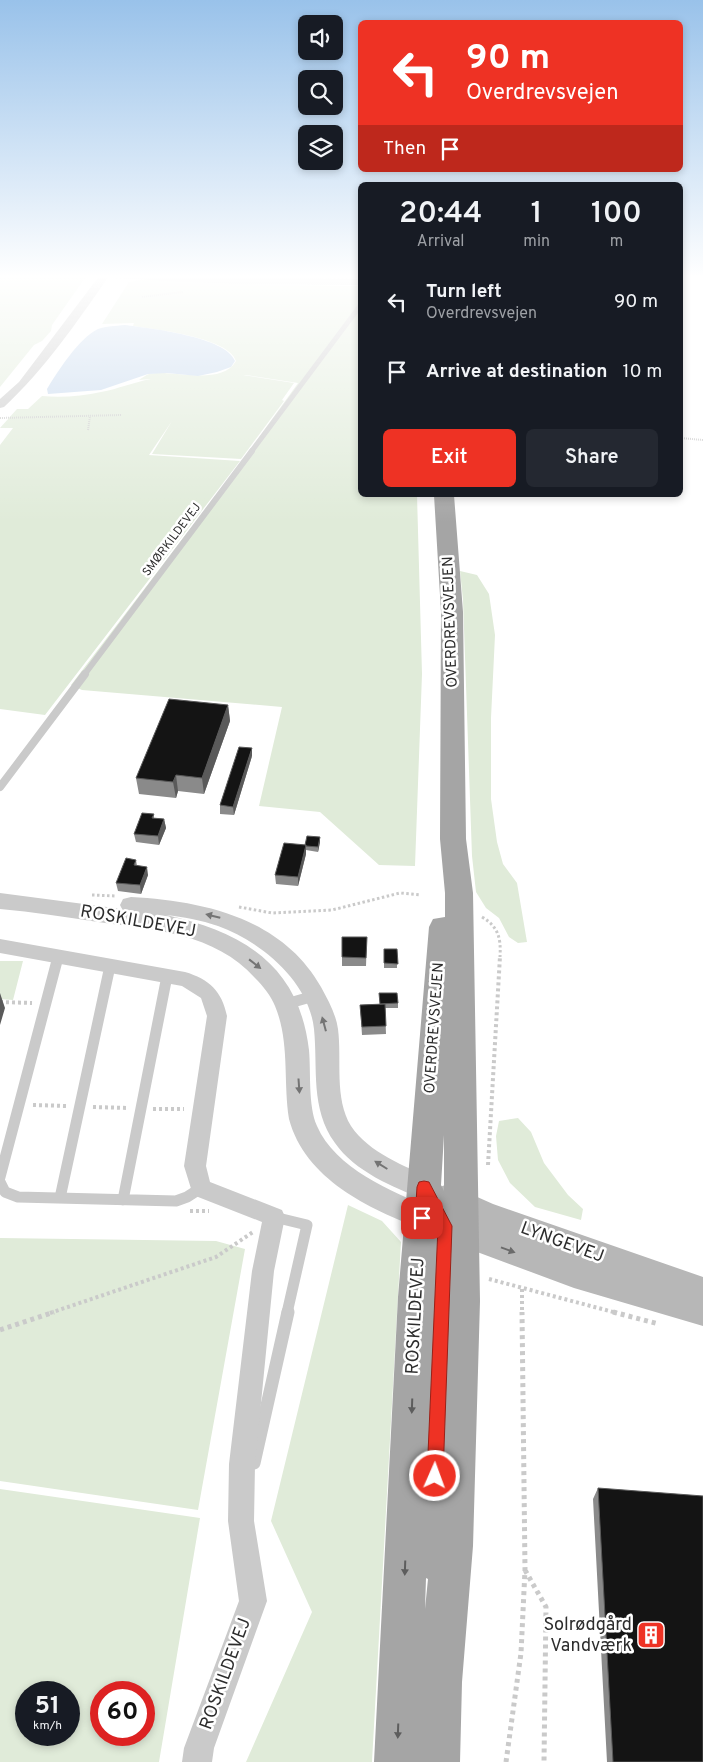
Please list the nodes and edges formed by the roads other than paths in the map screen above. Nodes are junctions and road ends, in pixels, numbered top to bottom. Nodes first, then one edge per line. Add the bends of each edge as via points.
1 (44, 357) edge
2 (322, 357) edge
3 (22, 384) junction
4 (0, 405) edge
5 (0, 418) edge
6 (444, 497) edge
7 (0, 787) edge
8 (453, 839) junction
9 (4, 901) edge
10 (0, 946) edge
11 (58, 956) junction
12 (110, 966) junction
13 (167, 976) junction
14 (314, 996) junction
15 (286, 1004) junction
16 (0, 1177) edge
17 (0, 1182) edge
18 (201, 1188) junction
19 (60, 1198) junction
20 (123, 1200) junction
21 (454, 1215) junction
22 (274, 1217) junction
23 (703, 1293) edge
24 (703, 1310) edge
25 (241, 1521) junction
26 (197, 1762) edge
27 (397, 1762) edge
28 (437, 1762) edge

1 - 3 street
2 - 7 lane, SMØRKILDEVEJ
3 - 4 street
3 - 5 street via 12,405
6 - 8 main road, OVERDREVSVEJEN via 452,622
8 - 21 main road, OVERDREVSVEJEN via 459,893
8 - 21 main road, OVERDREVSVEJEN via 439,976
14 -> 9 street, ROSKILDEVEJ via 289,959 263,938 223,918 184,909
9 -> 15 street, ROSKILDEVEJ via 199,930 232,945 262,969
10 - 11 street
11 - 12 street
11 - 16 lane
12 - 13 street
12 - 19 lane
13 - 18 street via 185,979 205,988 214,1000 217,1016 194,1166
13 - 20 lane
14 - 15 lane
21 -> 14 street, ROSKILDEVEJ via 344,1137 328,1099 326,1026
15 -> 21 street, ROSKILDEVEJ via 294,1032 306,1130 325,1160 351,1183 389,1204
17 - 19 lane via 5,1192 18,1197
18 - 20 lane via 176,1201
18 - 22 street
19 - 20 lane
21 - 23 main road, LYNGEVEJ
21 -> 24 main road, LYNGEVEJ via 646,1295
21 -> 27 main road, ROSKILDEVEJ via 416,1307
21 - 28 main road via 462,1301 452,1546 440,1682
22 - 25 street, ROSKILDEVEJ via 263,1271 242,1464
22 - 25 lane via 307,1225
25 - 26 street, ROSKILDEVEJ via 253,1601 199,1748

